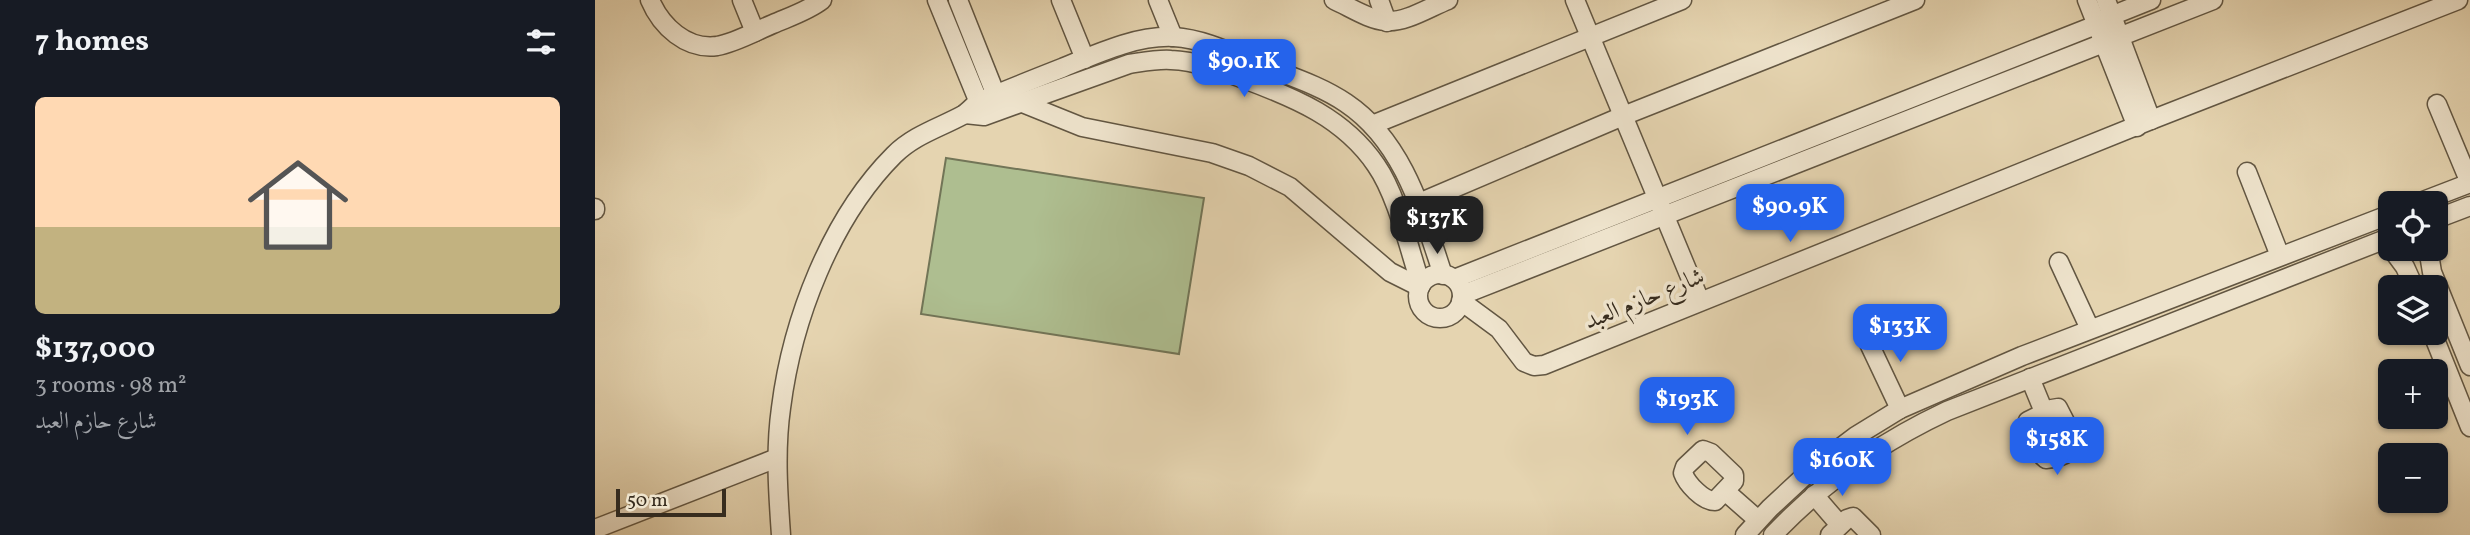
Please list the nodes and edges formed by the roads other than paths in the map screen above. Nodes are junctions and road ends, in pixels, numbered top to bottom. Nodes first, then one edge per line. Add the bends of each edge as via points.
1 (650, 0) edge
2 (742, 0) edge
3 (822, 0) edge
4 (937, 0) edge
5 (958, 0) edge
6 (1061, 0) edge
7 (1158, 0) edge
8 (1334, 0) edge
9 (1379, 0) edge
10 (1448, 0) edge
11 (1575, 0) edge
12 (1682, 0) edge
13 (2087, 0) edge
14 (2151, 0) edge
15 (2213, 0) edge
16 (2458, 0) edge
17 (1907, 1) edge
18 (2104, 14) edge
19 (1387, 22) junction
20 (755, 32) junction
21 (1173, 37) junction
22 (1590, 37) junction
23 (2111, 40) junction
24 (1085, 59) junction
25 (998, 102) junction
26 (1020, 102) junction
27 (2437, 104) dead end
28 (976, 110) junction
29 (1623, 116) junction
30 (2144, 124) junction
31 (1372, 125) junction
32 (2247, 172) dead end
33 (2470, 183) edge
34 (2448, 191) edge
35 (1419, 203) junction
36 (2470, 206) edge
37 (1660, 207) junction
38 (2448, 214) edge
39 (2378, 219) edge
40 (2378, 247) edge
41 (2280, 256) junction
42 (2430, 261) edge
43 (2059, 262) dead end
44 (1420, 286) junction
45 (1455, 288) junction
46 (2169, 299) junction
47 (1700, 301) junction
48 (2178, 320) junction
49 (2090, 329) junction
50 (1865, 334) dead end
51 (2438, 345) edge
52 (2470, 366) edge
53 (2030, 378) junction
54 (2466, 407) edge
55 (1899, 409) junction
56 (2044, 412) dead end
57 (2470, 427) edge
58 (777, 458) junction
59 (1725, 491) dead end
60 (1814, 495) junction
61 (1758, 520) junction
62 (595, 529) edge
63 (1835, 530) edge
64 (781, 535) edge
65 (1745, 535) edge
66 (1773, 535) edge
67 (1871, 535) edge

1 - 20 street via 662,22 689,41 718,46
2 - 20 street
3 - 20 street
4 - 28 street
5 - 25 street
6 - 24 street
7 - 21 street
8 - 19 street
9 - 19 street
10 - 19 street
11 - 22 street
12 - 22 street
13 - 18 street
14 - 18 street
15 - 23 street
16 - 30 street, شارع حازم العبد
17 - 29 street
18 - 23 street
18 - 37 street
21 - 24 street via 1133,43
21 - 31 street via 1213,46 1321,88
22 - 29 street
22 - 31 street
23 - 30 street
23 - 37 street
24 - 25 street
25 - 26 street
25 - 28 street
26 - 44 street via 1083,127 1186,147 1249,166 1290,187 1390,272
26 - 44 street via 1129,64 1170,60 1227,73 1305,103 1344,130 1376,165 1388,186
27 - 33 street
28 - 58 street via 920,135 895,153 843,223 803,313 785,384
29 - 35 street
29 - 37 street
30 - 47 street, شارع حازم العبد
31 - 35 street via 1400,161
32 - 41 street
33 - 34 street
35 - 45 street
36 - 38 street
37 - 45 street
37 - 47 street
39 - 41 street
40 - 48 street
41 - 46 street
42 - 52 street
43 - 49 street
44 - 45 street via 1427,279
44 - 45 street via 1418,302 1434,318 1455,312
45 - 47 street, شارع حازم العبد via 1510,340 1524,362 1534,366
46 - 48 street
46 - 49 street
48 - 53 street
49 - 55 street
50 - 55 street
51 - 54 street
53 - 56 street
53 - 60 street via 1911,429
54 - 57 street
55 - 61 street via 1833,453
58 - 62 street
58 - 64 street
59 - 61 street
60 - 63 street
60 - 66 street
61 - 65 street
63 - 67 street via 1853,517

